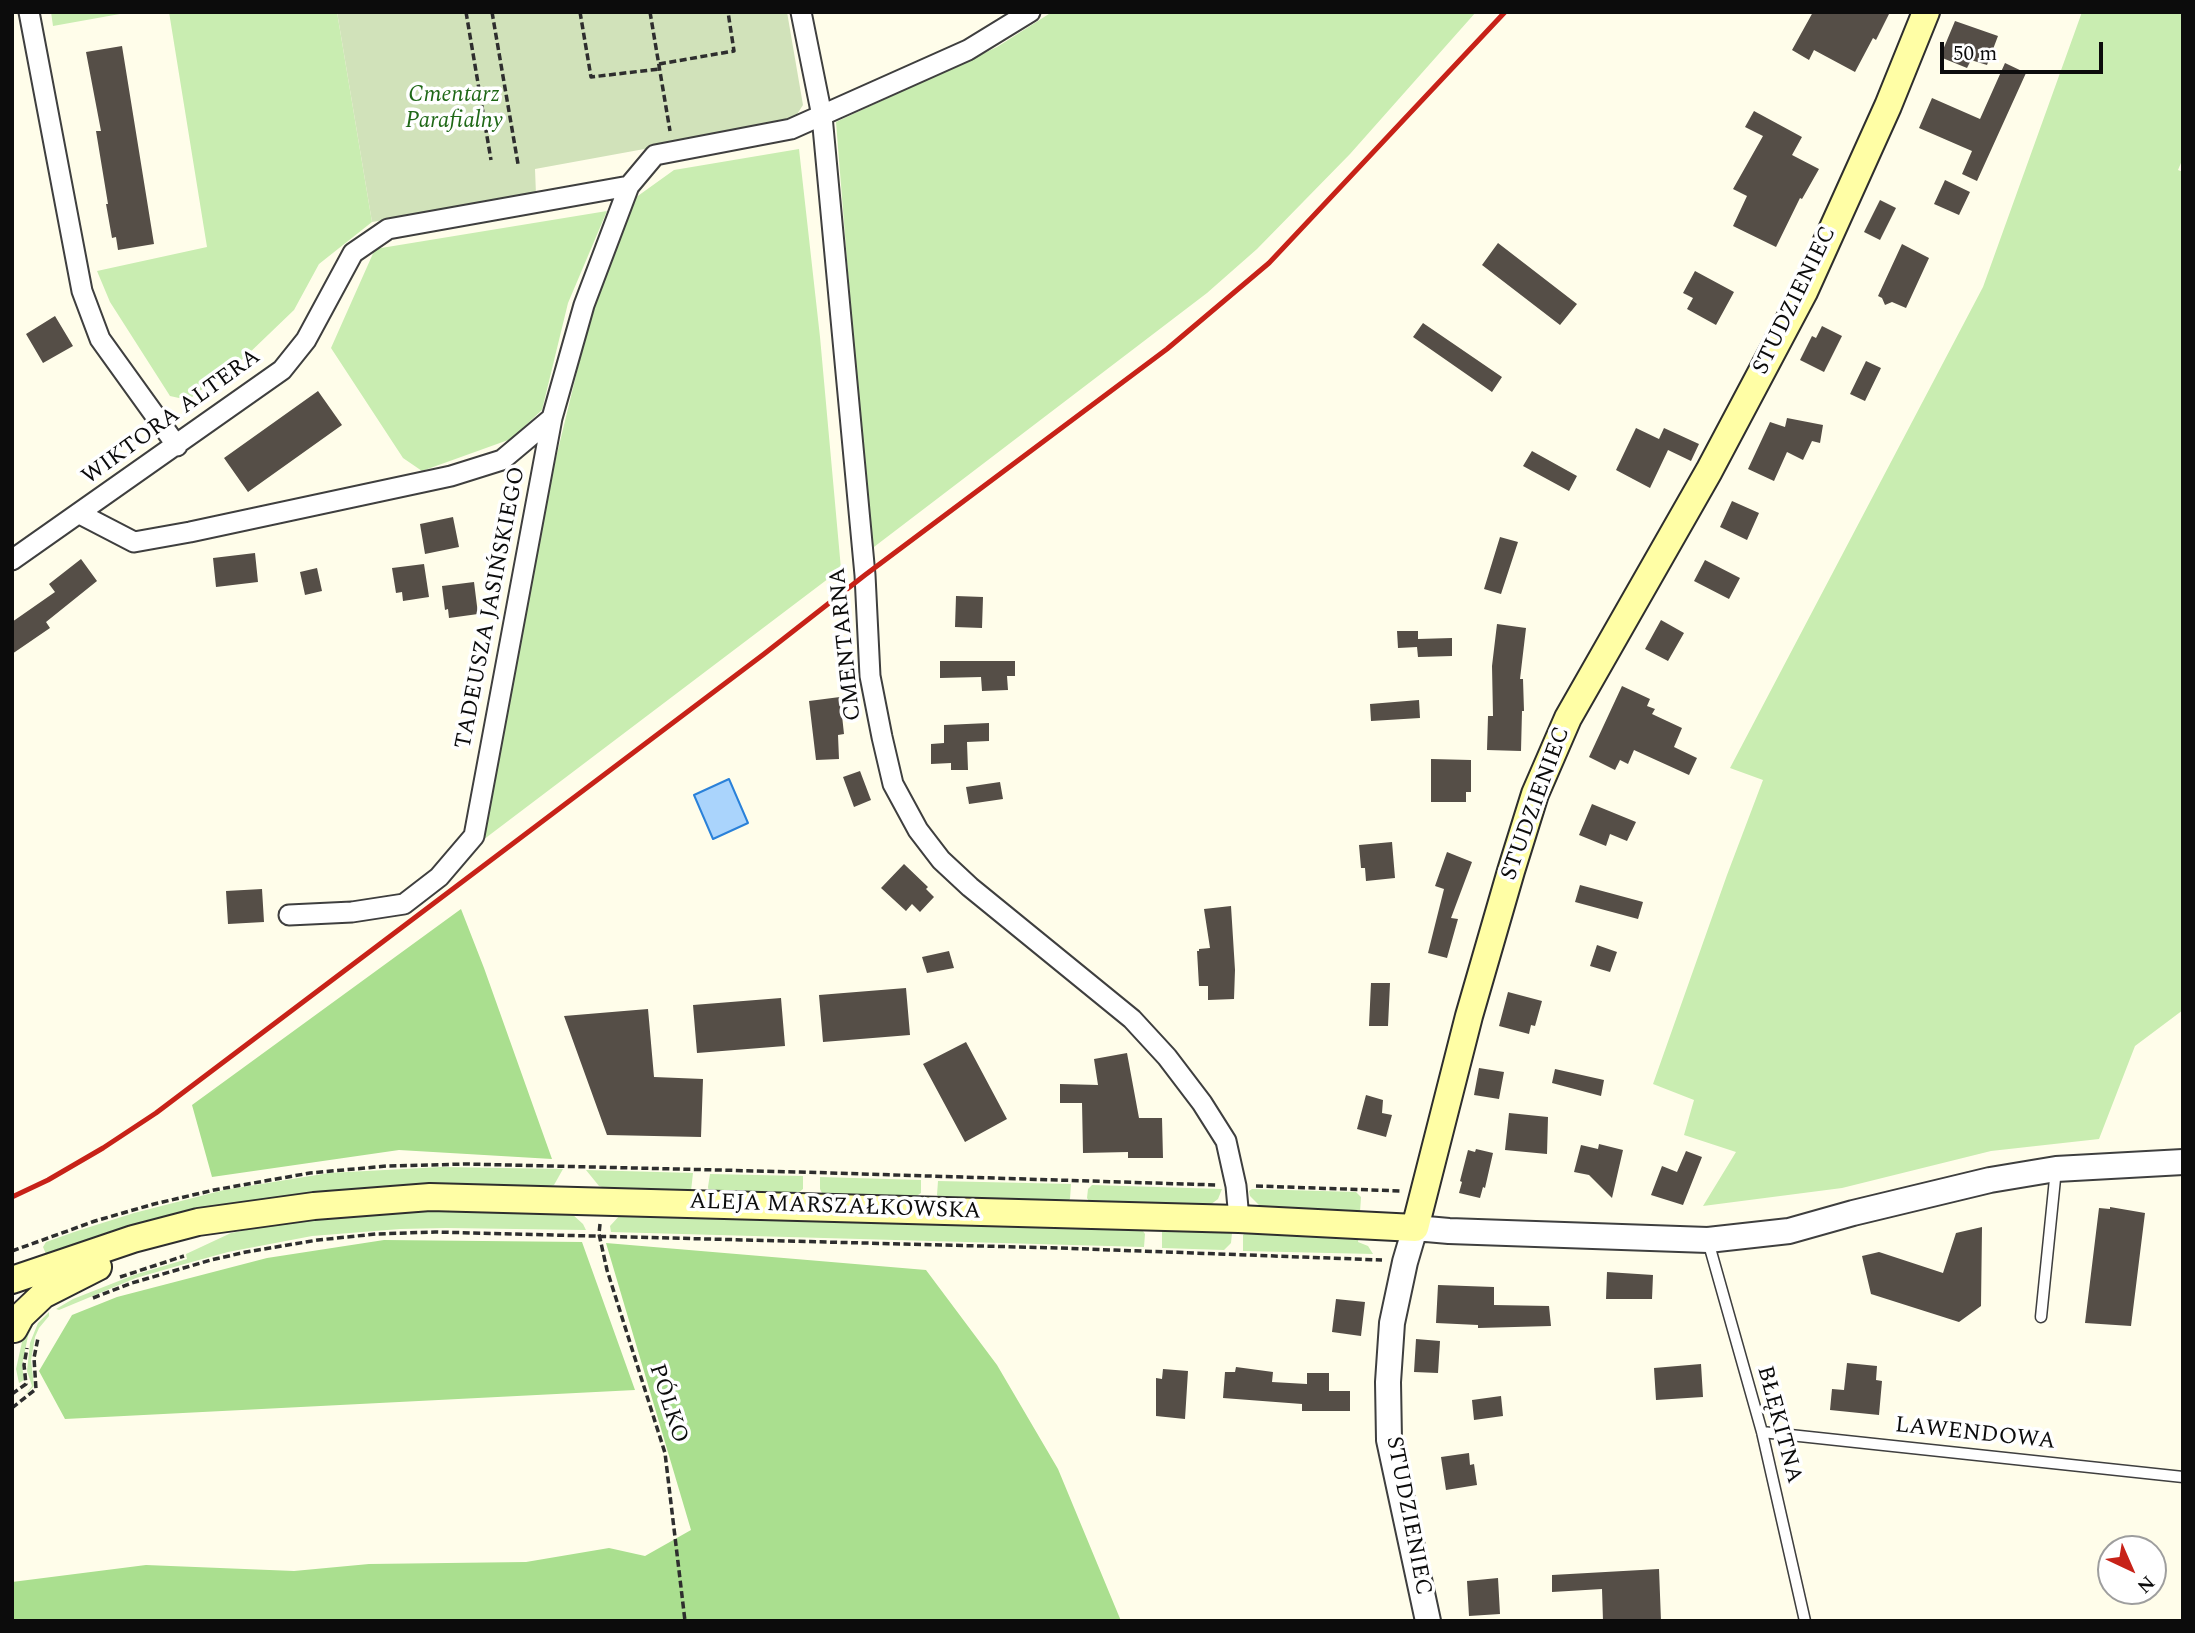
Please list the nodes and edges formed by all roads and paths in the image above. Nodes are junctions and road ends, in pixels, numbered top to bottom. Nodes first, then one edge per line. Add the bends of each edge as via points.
1 (29, 12) edge
2 (466, 12) edge
3 (492, 12) edge
4 (580, 12) edge
5 (650, 12) edge
6 (728, 12) edge
7 (801, 12) edge
8 (1030, 12) edge
9 (1926, 12) edge
10 (659, 66) junction
11 (822, 117) junction
12 (673, 152) junction
13 (491, 160) dead end
14 (518, 164) dead end
15 (629, 187) junction
16 (552, 418) junction
17 (177, 446) junction
18 (80, 514) junction
19 (12, 560) edge
20 (289, 915) dead end
21 (2183, 1162) edge
22 (2056, 1169) junction
23 (602, 1201) junction
24 (256, 1214) junction
25 (1239, 1219) junction
26 (1415, 1228) junction
27 (599, 1234) junction
28 (1707, 1240) junction
29 (184, 1256) dead end
30 (1405, 1262) junction
31 (115, 1279) dead end
32 (12, 1280) edge
33 (90, 1300) dead end
34 (2041, 1317) dead end
35 (21, 1331) edge
36 (12, 1394) edge
37 (12, 1408) edge
38 (1762, 1432) junction
39 (2183, 1477) edge
40 (685, 1621) edge
41 (1428, 1621) edge
42 (1805, 1621) edge

1 - 17 street via 82,291 100,339
2 - 13 path
3 - 14 path
4 - 10 path via 591,77
5 - 10 path
6 - 10 path via 734,51
7 - 11 street, CMENTARNA
8 - 11 street, TADEUSZA JASIŃSKIEGO via 968,50
9 - 26 main road, STUDZIENIEC via 1804,292 1709,471 1568,718 1535,794 1469,1016
10 - 12 path
11 - 12 street, TADEUSZA JASIŃSKIEGO via 791,129
11 - 25 street, CMENTARNA via 870,676 893,784 941,860 1132,1019 1167,1057 1226,1141
12 - 15 street, TADEUSZA JASIŃSKIEGO via 655,155
15 - 16 street, TADEUSZA JASIŃSKIEGO via 584,305
15 - 17 street, WIKTORA ALTERA via 388,229 353,253 306,340 282,370
16 - 18 street via 502,460 464,472 190,532 134,541
16 - 20 street, TADEUSZA JASIŃSKIEGO via 474,836 439,877 404,904
17 - 18 street, WIKTORA ALTERA
18 - 19 street, WIKTORA ALTERA
21 - 22 street
22 - 28 street via 1990,1180 1789,1231
22 - 34 lane
23 - 24 main road, ALEJA MARSZAŁKOWSKA via 430,1197
23 - 25 main road, ALEJA MARSZAŁKOWSKA
23 - 27 path, PÓLKO
24 - 32 main road, ALEJA MARSZAŁKOWSKA via 198,1222 133,1239
24 - 35 main road, ALEJA MARSZAŁKOWSKA via 68,1281 43,1295 21,1316
25 - 26 main road, ALEJA MARSZAŁKOWSKA
26 - 28 street
26 - 30 street, STUDZIENIEC
27 - 30 path
27 - 33 path via 435,1231 318,1240 211,1260
27 - 40 path, PÓLKO via 665,1453
28 - 38 lane, BŁĘKITNA
29 - 31 path
30 - 41 street, STUDZIENIEC via 1392,1323 1389,1440
35 - 36 path via 26,1384
35 - 37 path via 34,1358 36,1389
38 - 39 lane, LAWENDOWA
38 - 42 lane, BŁĘKITNA

